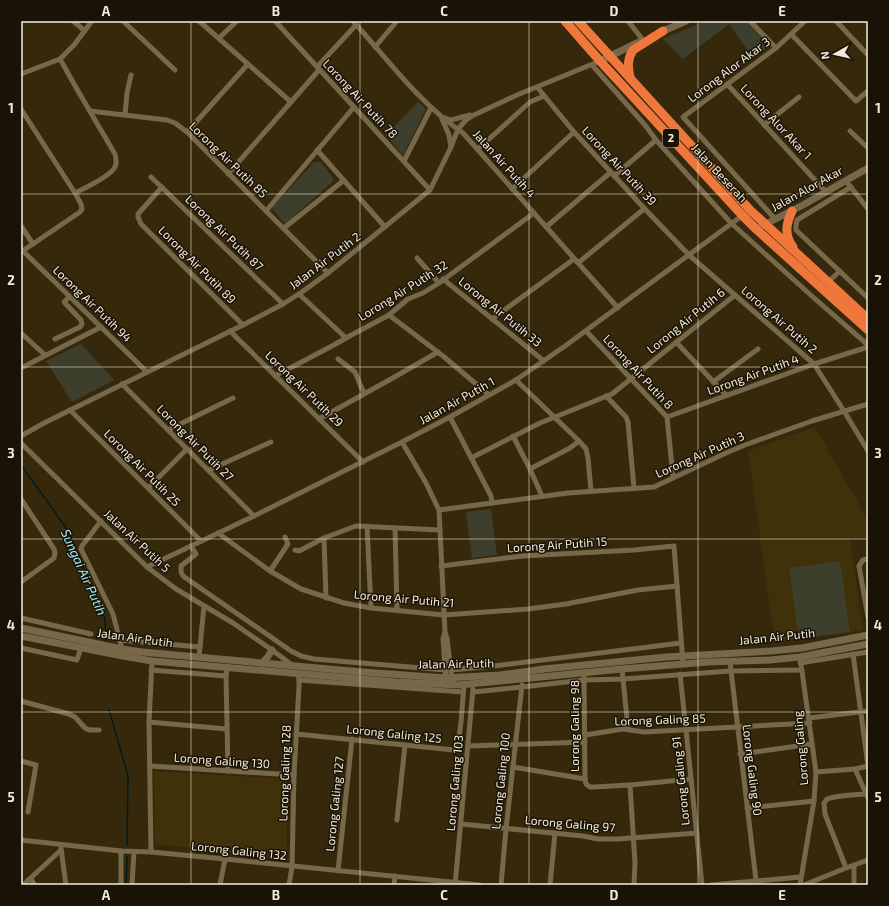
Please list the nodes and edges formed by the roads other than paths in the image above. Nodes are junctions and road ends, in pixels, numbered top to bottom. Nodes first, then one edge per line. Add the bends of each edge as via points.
1 (73, 21) edge
2 (92, 21) edge
3 (123, 21) edge
4 (199, 21) edge
5 (237, 21) edge
6 (274, 21) edge
7 (397, 21) edge
8 (565, 21) edge
9 (578, 21) edge
10 (628, 21) edge
11 (686, 21) edge
12 (750, 21) edge
13 (805, 21) edge
14 (836, 21) edge
15 (354, 23) edge
16 (85, 31) junction
17 (663, 31) junction
18 (791, 34) junction
19 (219, 38) junction
20 (643, 40) junction
21 (374, 47) junction
22 (776, 48) junction
23 (868, 55) edge
24 (610, 56) junction
25 (60, 59) junction
26 (596, 63) junction
27 (248, 64) junction
28 (318, 68) junction
29 (175, 70) dead end
30 (21, 74) edge
31 (131, 75) dead end
32 (630, 78) junction
33 (727, 84) junction
34 (537, 87) junction
35 (868, 91) edge
36 (544, 96) junction
37 (799, 97) dead end
38 (291, 102) junction
39 (354, 107) junction
40 (431, 108) junction
41 (21, 109) edge
42 (90, 111) junction
43 (125, 115) junction
44 (474, 115) junction
45 (442, 118) junction
46 (764, 125) junction
47 (458, 129) junction
48 (850, 131) dead end
49 (187, 132) junction
50 (574, 132) junction
51 (656, 140) junction
52 (451, 147) junction
53 (868, 148) edge
54 (478, 149) junction
55 (317, 150) junction
56 (404, 161) junction
57 (868, 168) edge
58 (228, 174) junction
59 (613, 174) junction
60 (151, 177) dead end
61 (343, 181) junction
62 (846, 181) junction
63 (162, 187) junction
64 (851, 187) junction
65 (512, 189) junction
66 (430, 190) junction
67 (826, 192) junction
68 (75, 194) junction
69 (644, 209) junction
70 (868, 209) edge
71 (266, 211) junction
72 (792, 211) junction
73 (534, 213) junction
74 (746, 213) junction
75 (775, 220) junction
76 (731, 223) junction
77 (765, 225) junction
78 (21, 226) edge
79 (385, 227) junction
80 (546, 227) junction
81 (284, 228) junction
82 (756, 229) junction
83 (33, 244) junction
84 (22, 251) edge
85 (796, 252) junction
86 (689, 255) junction
87 (417, 258) dead end
88 (576, 261) junction
89 (840, 270) junction
90 (328, 273) junction
91 (441, 281) junction
92 (828, 282) junction
93 (299, 294) junction
94 (735, 295) junction
95 (69, 297) junction
96 (868, 298) edge
97 (283, 304) junction
98 (618, 308) junction
99 (389, 315) junction
100 (492, 319) junction
101 (868, 319) edge
102 (243, 325) junction
103 (101, 327) junction
104 (868, 330) edge
105 (230, 331) junction
106 (586, 331) junction
107 (21, 333) edge
108 (346, 338) junction
109 (55, 339) dead end
110 (676, 342) junction
111 (868, 346) edge
112 (758, 349) dead end
113 (438, 352) junction
114 (45, 356) junction
115 (338, 359) dead end
116 (544, 361) junction
117 (814, 364) junction
118 (21, 368) edge
119 (147, 372) junction
120 (275, 376) junction
121 (631, 378) junction
122 (516, 380) junction
123 (713, 382) junction
124 (122, 384) junction
125 (365, 393) junction
126 (489, 395) junction
127 (726, 395) junction
128 (606, 396) junction
129 (233, 398) dead end
130 (868, 404) edge
131 (70, 410) junction
132 (844, 411) junction
133 (667, 416) junction
134 (450, 417) junction
135 (554, 417) junction
136 (319, 419) junction
137 (168, 430) junction
138 (21, 436) edge
139 (513, 436) junction
140 (579, 441) junction
141 (271, 442) dead end
142 (402, 442) junction
143 (21, 443) edge
144 (187, 449) junction
145 (868, 451) edge
146 (471, 458) junction
147 (363, 462) junction
148 (530, 469) junction
149 (209, 470) junction
150 (673, 477) junction
151 (148, 488) junction
152 (634, 488) junction
153 (591, 491) junction
154 (542, 496) junction
155 (21, 499) edge
156 (492, 503) junction
157 (439, 510) junction
158 (254, 516) junction
159 (100, 522) junction
160 (368, 526) junction
161 (395, 528) junction
162 (440, 530) junction
163 (218, 533) junction
164 (285, 537) dead end
165 (324, 538) junction
166 (201, 541) junction
167 (191, 546) junction
168 (295, 550) dead end
169 (868, 559) edge
170 (441, 566) junction
171 (147, 568) junction
172 (270, 571) junction
173 (21, 582) edge
174 (677, 586) junction
175 (326, 598) junction
176 (204, 606) junction
177 (371, 608) junction
178 (397, 610) junction
179 (238, 614) junction
180 (444, 615) junction
181 (868, 617) edge
182 (21, 618) edge
183 (233, 623) junction
184 (21, 629) edge
185 (91, 634) dead end
186 (868, 635) edge
187 (21, 636) edge
188 (120, 640) junction
189 (681, 642) junction
190 (868, 644) edge
191 (200, 647) junction
192 (21, 648) edge
193 (80, 648) junction
194 (122, 649) junction
195 (272, 650) junction
196 (868, 652) edge
197 (853, 654) junction
198 (577, 655) junction
199 (200, 657) junction
200 (532, 660) junction
201 (683, 660) junction
202 (800, 660) junction
203 (152, 661) junction
204 (730, 662) junction
205 (262, 663) junction
206 (362, 664) junction
207 (578, 665) junction
208 (292, 666) junction
209 (227, 667) junction
210 (622, 668) junction
211 (151, 670) junction
212 (448, 670) junction
213 (532, 670) junction
214 (730, 670) junction
215 (802, 670) junction
216 (362, 672) junction
217 (584, 672) junction
218 (680, 674) junction
219 (226, 676) junction
220 (299, 676) junction
221 (523, 679) junction
222 (563, 679) junction
223 (623, 679) junction
224 (584, 680) junction
225 (449, 681) junction
226 (522, 687) junction
227 (473, 688) junction
228 (464, 689) junction
229 (21, 701) edge
230 (868, 711) edge
231 (860, 712) junction
232 (809, 721) junction
233 (149, 722) junction
234 (737, 728) junction
235 (228, 729) junction
236 (628, 729) junction
237 (99, 730) dead end
238 (686, 730) junction
239 (296, 734) junction
240 (585, 735) junction
241 (352, 739) junction
242 (585, 742) junction
243 (812, 744) junction
244 (405, 745) junction
245 (515, 745) junction
246 (468, 746) junction
247 (740, 754) junction
248 (21, 761) edge
249 (150, 766) junction
250 (868, 766) edge
251 (513, 767) junction
252 (855, 769) junction
253 (228, 771) junction
254 (816, 772) junction
255 (294, 775) junction
256 (585, 779) junction
257 (691, 779) junction
258 (630, 785) junction
259 (867, 796) edge
260 (814, 800) junction
261 (747, 808) junction
262 (28, 812) dead end
263 (397, 820) dead end
264 (461, 824) junction
265 (506, 829) junction
266 (555, 833) junction
267 (697, 833) junction
268 (633, 838) junction
269 (21, 840) edge
270 (61, 847) junction
271 (121, 851) junction
272 (134, 852) junction
273 (151, 852) junction
274 (226, 859) junction
275 (868, 860) edge
276 (854, 865) junction
277 (292, 867) junction
278 (846, 868) junction
279 (338, 871) junction
280 (395, 876) junction
281 (801, 877) junction
282 (31, 878) junction
283 (756, 880) junction
284 (446, 884) edge
285 (456, 884) edge
286 (23, 885) edge
287 (36, 885) edge
288 (66, 885) edge
289 (121, 885) edge
290 (132, 885) edge
291 (220, 885) edge
292 (289, 885) edge
293 (394, 885) edge
294 (480, 885) edge
295 (501, 885) edge
296 (550, 885) edge
297 (634, 885) edge
298 (702, 885) edge
299 (711, 885) edge
300 (800, 885) edge
301 (804, 885) edge
302 (854, 885) edge

1 - 16 street
2 - 16 street
3 - 29 street
4 - 19 street
5 - 19 street
6 - 28 street, Lorong Air Putih 78
7 - 21 street
8 - 26 highway, Jalan Beserah / 2
9 - 24 highway, Jalan Beserah / 2
10 - 20 street
11 - 17 street
12 - 22 street
13 - 18 street, Lorong Alor Akar 3
14 - 23 street
15 - 21 street, Jalan Air Putih 4
15 - 28 street
16 - 25 street
17 - 20 street
17 - 32 highway via 633,50 628,61
18 - 22 street, Lorong Alor Akar 3
18 - 35 street via 856,101
19 - 27 street
20 - 24 street
21 - 40 street, Jalan Air Putih 4
22 - 33 street, Lorong Alor Akar 3
24 - 26 street
24 - 32 highway, Jalan Beserah / 2
25 - 30 street
25 - 42 street
26 - 34 street, Jalan Air Putih 2
26 - 51 street
26 - 74 highway, Jalan Beserah / 2
27 - 38 street
27 - 49 street
28 - 38 street
28 - 39 street, Lorong Air Putih 78
31 - 43 street
32 - 74 highway, Jalan Beserah / 2
33 - 46 street, Lorong Alor Akar 1
33 - 75 street, Lorong Alor Akar 3 via 683,117
34 - 36 street, Lorong Air Putih 39
34 - 44 street, Jalan Air Putih 2
36 - 50 street, Lorong Air Putih 39
36 - 54 street via 530,102
37 - 46 street
38 - 58 street
39 - 55 street
39 - 56 street, Lorong Air Putih 78
40 - 45 street, Jalan Air Putih 4
40 - 56 street
41 - 68 street
42 - 43 street, Lorong Air Putih 85
42 - 68 street via 115,154 116,166 110,173
43 - 49 street, Lorong Air Putih 85 via 167,120
44 - 45 street via 451,120
44 - 47 street, Jalan Air Putih 2
45 - 47 street, Jalan Air Putih 4
45 - 52 street via 450,135
46 - 67 street, Lorong Alor Akar 1
47 - 52 street, Jalan Air Putih 2
47 - 54 street, Jalan Air Putih 4
48 - 53 street
49 - 58 street, Lorong Air Putih 85
50 - 59 street, Lorong Air Putih 39
50 - 65 street
51 - 59 street
51 - 76 street
52 - 66 street, Jalan Air Putih 2
54 - 65 street, Jalan Air Putih 4
55 - 61 street
55 - 71 street
56 - 66 street, Lorong Air Putih 78
57 - 62 street, Jalan Alor Akar
58 - 71 street, Lorong Air Putih 85
59 - 69 street, Lorong Air Putih 39
59 - 80 street
60 - 63 street, Lorong Air Putih 87
61 - 79 street
61 - 81 street
62 - 64 street
62 - 67 street, Jalan Alor Akar
63 - 97 street, Lorong Air Putih 87
63 - 102 street, Lorong Air Putih 89 via 138,214 142,224
64 - 70 street
64 - 89 street via 797,220 796,226 796,230
65 - 73 street, Jalan Air Putih 4
66 - 79 street, Jalan Air Putih 2
67 - 72 street, Jalan Alor Akar
68 - 83 street via 81,204 80,212
69 - 86 street, Lorong Air Putih 39
69 - 88 street
71 - 81 street, Lorong Air Putih 85
72 - 75 street, Jalan Alor Akar
72 - 85 highway via 787,221 786,232
73 - 80 street, Jalan Air Putih 4
73 - 91 street, Lorong Air Putih 32
74 - 76 street, Jalan Air Putih 1
74 - 77 highway, Jalan Beserah / 2
74 - 82 highway, Jalan Beserah / 2
75 - 77 street, Jalan Alor Akar
76 - 86 street, Jalan Air Putih 1
76 - 111 street
77 - 82 street, Jalan Alor Akar
77 - 85 highway, Jalan Beserah / 2
78 - 83 street
79 - 90 street, Jalan Air Putih 2
80 - 88 street, Jalan Air Putih 4
81 - 90 street, Lorong Air Putih 85
82 - 104 highway, Jalan Beserah / 2
83 - 84 street
84 - 95 street, Lorong Air Putih 94
85 - 92 highway, Jalan Beserah / 2
86 - 94 street, Lorong Air Putih 2
86 - 98 street, Jalan Air Putih 1
87 - 91 street, Lorong Air Putih 33
88 - 98 street, Jalan Air Putih 4
88 - 100 street
89 - 92 street
89 - 96 street
90 - 93 street, Jalan Air Putih 2
91 - 99 street, Lorong Air Putih 32 via 408,299
91 - 100 street, Lorong Air Putih 33
92 - 101 highway, Jalan Beserah / 2
93 - 97 street, Jalan Air Putih 2
93 - 108 street
94 - 110 street, Lorong Air Putih 6
94 - 117 street, Lorong Air Putih 2
95 - 103 street, Lorong Air Putih 94
95 - 109 street via 64,302 82,324
97 - 102 street, Jalan Air Putih 2
98 - 106 street, Jalan Air Putih 1
99 - 108 street, Lorong Air Putih 32
99 - 113 street
100 - 116 street, Lorong Air Putih 33
102 - 105 street, Jalan Air Putih 2
103 - 114 street
103 - 119 street, Lorong Air Putih 94
105 - 119 street, Jalan Air Putih 2
105 - 120 street, Lorong Air Putih 29
106 - 116 street, Jalan Air Putih 1
106 - 121 street, Lorong Air Putih 8
107 - 114 street
108 - 120 street, Lorong Air Putih 32
110 - 121 street, Lorong Air Putih 6
110 - 123 street
111 - 117 street, Lorong Air Putih 4
112 - 123 street
113 - 125 street
113 - 126 street
114 - 118 street
115 - 125 street via 355,372
116 - 122 street, Jalan Air Putih 1
117 - 127 street, Lorong Air Putih 4
117 - 132 street, Lorong Air Putih 2
119 - 124 street, Jalan Air Putih 2
120 - 136 street, Lorong Air Putih 29
121 - 128 street, Lorong Air Putih 6
121 - 133 street, Lorong Air Putih 8
122 - 126 street, Jalan Air Putih 1
122 - 135 street
123 - 127 street
124 - 131 street, Jalan Air Putih 2
124 - 137 street, Lorong Air Putih 27
125 - 136 street
126 - 134 street, Jalan Air Putih 1
127 - 133 street, Lorong Air Putih 4
128 - 135 street, Lorong Air Putih 6
128 - 152 street via 628,422
129 - 137 street
130 - 132 street, Lorong Air Putih 3
131 - 138 street, Jalan Air Putih 2
131 - 151 street, Lorong Air Putih 25
132 - 145 street, Lorong Air Putih 2
132 - 150 street, Lorong Air Putih 3 via 745,445
133 - 150 street, Lorong Air Putih 8
134 - 142 street, Jalan Air Putih 1
134 - 146 street
135 - 139 street, Lorong Air Putih 6
135 - 140 street
136 - 147 street, Lorong Air Putih 29
137 - 144 street, Lorong Air Putih 27
139 - 146 street, Lorong Air Putih 6
139 - 148 street
140 - 148 street
140 - 153 street via 586,449
141 - 149 street
142 - 147 street, Jalan Air Putih 1
142 - 157 street
143 - 159 street, Jalan Air Putih 5
144 - 149 street, Lorong Air Putih 27
144 - 151 street
146 - 156 street via 491,496
147 - 158 street, Jalan Air Putih 1
148 - 154 street
149 - 158 street, Lorong Air Putih 27
150 - 152 street, Lorong Air Putih 3 via 654,487
151 - 166 street, Lorong Air Putih 25
152 - 153 street, Lorong Air Putih 3
153 - 154 street, Lorong Air Putih 3
154 - 156 street, Lorong Air Putih 3
155 - 173 street via 56,553 54,558
156 - 157 street, Lorong Air Putih 3
157 - 162 street
158 - 163 street, Jalan Air Putih 1
159 - 171 street, Jalan Air Putih 5
159 - 188 street via 81,549 113,614
160 - 161 street
160 - 165 street via 356,526
160 - 177 street
161 - 162 street
161 - 178 street
162 - 170 street
163 - 166 street, Jalan Air Putih 1
163 - 172 street, Lorong Air Putih 21
164 - 172 street via 288,544
165 - 168 street via 299,551
165 - 175 street
166 - 167 street, Jalan Air Putih 1
167 - 171 street, Jalan Air Putih 1
167 - 179 street via 196,554 181,566 183,576
169 - 181 street via 863,560 860,566
170 - 174 street, Lorong Air Putih 15 via 523,556 674,546
170 - 180 street
171 - 176 street, Jalan Air Putih 5
172 - 175 street, Lorong Air Putih 21 via 301,589
174 - 180 street, Lorong Air Putih 21 via 528,609
174 - 189 street
175 - 177 street, Lorong Air Putih 21
176 - 183 street, Jalan Air Putih 5
176 - 191 street
177 - 178 street, Lorong Air Putih 21
178 - 180 street, Lorong Air Putih 21
179 - 183 street
179 - 206 street via 301,656
180 - 212 street via 443,639
182 - 185 street
183 - 195 street, Jalan Air Putih 5
184 - 194 street, Jalan Air Putih
186 - 201 street, Jalan Air Putih via 802,648
187 - 193 street, Jalan Air Putih
188 - 191 street
188 - 194 street
189 - 198 street
189 - 201 street
190 - 202 street, Jalan Air Putih
191 - 199 street
192 - 193 street via 77,660
193 - 203 street, Jalan Air Putih
194 - 199 street, Jalan Air Putih
195 - 205 street
195 - 208 street, Jalan Air Putih 5
196 - 197 street
197 - 202 street
197 - 231 street
198 - 200 street
198 - 207 street
199 - 205 street, Jalan Air Putih
200 - 212 street
200 - 213 street
201 - 204 street, Jalan Air Putih
201 - 207 street, Jalan Air Putih
201 - 210 street, Jalan Air Putih
202 - 204 street, Jalan Air Putih
202 - 215 street, Lorong Galing
203 - 209 street, Jalan Air Putih
203 - 211 street
204 - 214 street, Lorong Galing 90
205 - 208 street, Jalan Air Putih
206 - 212 street
206 - 216 street
207 - 213 street, Jalan Air Putih
208 - 216 street, Jalan Air Putih
208 - 220 street
209 - 219 street
209 - 220 street, Jalan Air Putih
210 - 217 street, Jalan Air Putih
210 - 223 street
211 - 219 street
211 - 233 street
212 - 225 street
213 - 225 street, Jalan Air Putih
214 - 215 street
214 - 218 street
214 - 234 street, Lorong Galing 90
215 - 232 street, Lorong Galing
216 - 225 street, Jalan Air Putih
217 - 222 street, Jalan Air Putih
217 - 224 street, Lorong Galing 98
218 - 223 street
218 - 238 street, Lorong Galing 91
219 - 235 street
220 - 225 street, Jalan Air Putih via 396,682
220 - 228 street
220 - 239 street, Lorong Galing 128
221 - 222 street, Jalan Air Putih
221 - 226 street, Lorong Galing 100
221 - 227 street, Jalan Air Putih
222 - 224 street
222 - 226 street
223 - 224 street
223 - 236 street
224 - 240 street, Lorong Galing 98
225 - 228 street, Jalan Air Putih
226 - 227 street
226 - 245 street, Lorong Galing 100
227 - 228 street, Jalan Air Putih
227 - 246 street, Lorong Galing 103
228 - 244 street, Lorong Galing 125 via 456,749
229 - 237 street via 69,714 85,728
230 - 231 street, Lorong Galing 85
231 - 232 street, Lorong Galing 85
231 - 250 street
232 - 234 street, Lorong Galing 85
232 - 243 street, Lorong Galing
233 - 235 street
233 - 249 street
234 - 238 street, Lorong Galing 85
234 - 247 street, Lorong Galing 90
235 - 253 street
236 - 238 street, Lorong Galing 85 via 644,732
236 - 240 street, Lorong Galing 85
238 - 257 street, Lorong Galing 91
239 - 241 street, Lorong Galing 125
239 - 255 street, Lorong Galing 128
240 - 242 street, Lorong Galing 98
241 - 244 street, Lorong Galing 125
241 - 279 street, Lorong Galing 127
242 - 245 street
242 - 256 street, Lorong Galing 98
243 - 247 street
243 - 254 street, Lorong Galing
244 - 263 street
245 - 246 street
245 - 251 street, Lorong Galing 100
246 - 264 street, Lorong Galing 103
247 - 261 street, Lorong Galing 90
248 - 262 street via 36,765
249 - 253 street, Lorong Galing 130
249 - 273 street
250 - 252 street
251 - 256 street
251 - 265 street, Lorong Galing 100
252 - 254 street
252 - 259 street
253 - 255 street, Lorong Galing 130
254 - 260 street, Lorong Galing
255 - 277 street, Lorong Galing 128
256 - 258 street via 586,784 590,786
257 - 258 street
257 - 267 street, Lorong Galing 91
258 - 268 street
259 - 278 street via 841,796 827,799 824,803 825,814
260 - 261 street
260 - 281 street, Lorong Galing
261 - 283 street, Lorong Galing 90
264 - 265 street, Lorong Galing 97
264 - 285 street, Lorong Galing 103
265 - 266 street, Lorong Galing 97
265 - 295 street, Lorong Galing 100
266 - 268 street, Lorong Galing 97 via 598,839
266 - 296 street
267 - 268 street, Lorong Galing 97
267 - 298 street, Lorong Galing 91
268 - 297 street
269 - 270 street, Lorong Galing 132
270 - 271 street, Lorong Galing 132
270 - 282 street
270 - 288 street
271 - 272 street, Lorong Galing 132
271 - 289 street
272 - 273 street, Lorong Galing 132
272 - 290 street
273 - 274 street, Lorong Galing 132
274 - 277 street, Lorong Galing 132
274 - 291 street
275 - 276 street
276 - 278 street
276 - 302 street
277 - 279 street, Lorong Galing 132
277 - 292 street, Lorong Galing 128
278 - 301 street
279 - 280 street, Lorong Galing 132
280 - 284 street, Lorong Galing 132
280 - 293 street
281 - 283 street
281 - 300 street, Lorong Galing
282 - 286 street
282 - 287 street
283 - 299 street
284 - 285 street, Lorong Galing 132
285 - 294 street, Lorong Galing 132

